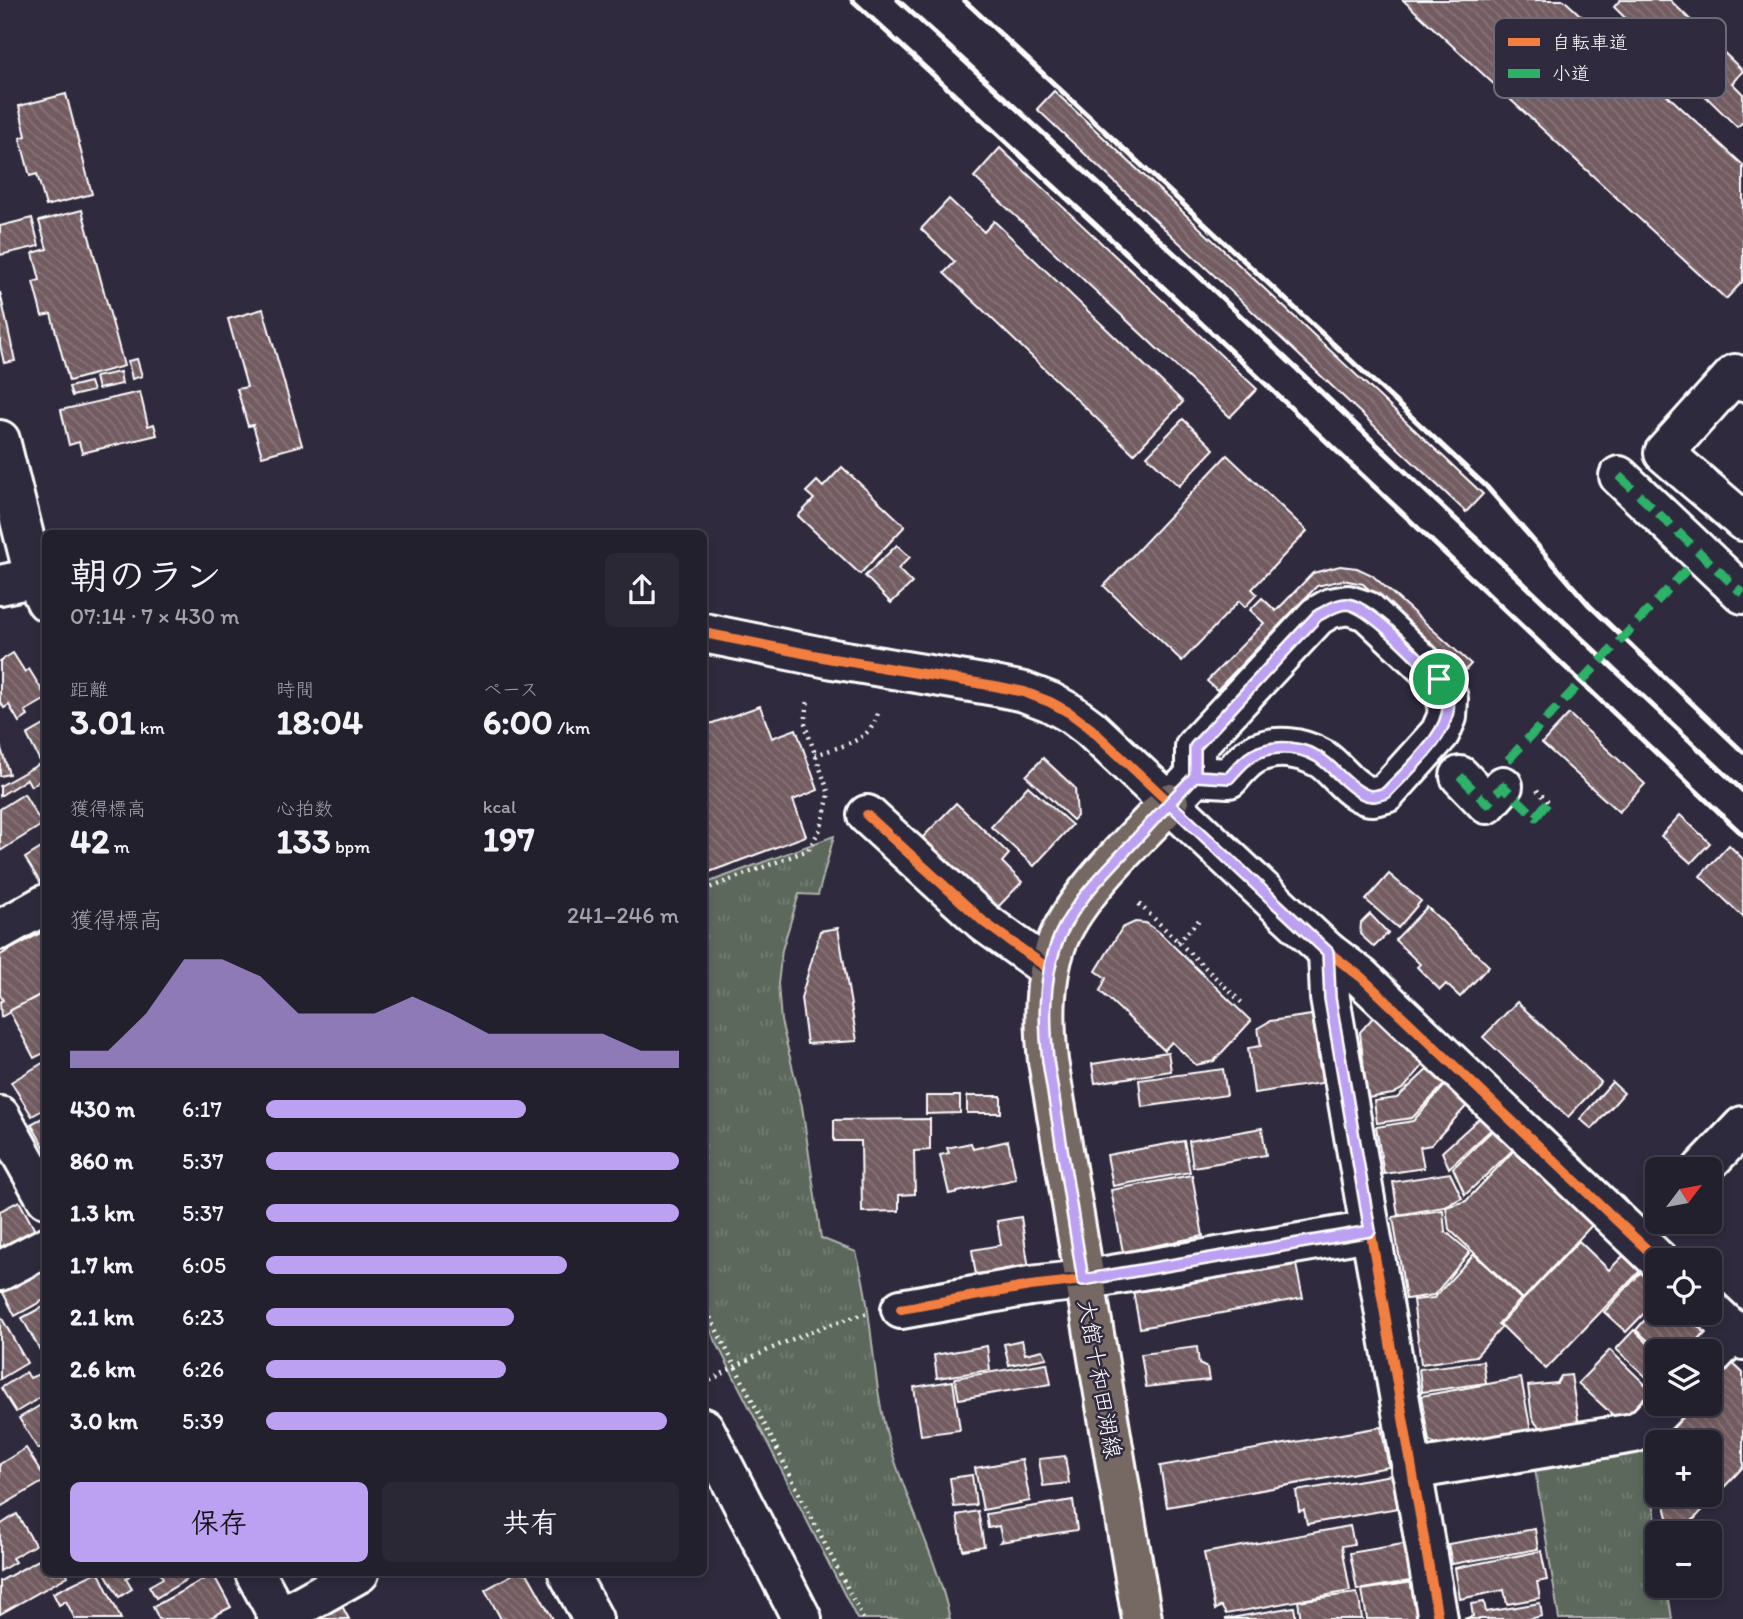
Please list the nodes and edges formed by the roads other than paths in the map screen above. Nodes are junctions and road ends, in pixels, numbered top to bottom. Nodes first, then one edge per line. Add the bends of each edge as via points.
1 (1743, 382) edge
2 (0, 440) edge
3 (1619, 476) dead end
4 (1743, 521) edge
5 (31, 584) edge
6 (1743, 594) edge
7 (707, 634) edge
8 (1195, 776) junction
9 (1460, 776) dead end
10 (1503, 786) dead end
11 (1169, 803) junction
12 (867, 815) dead end
13 (42, 906) edge
14 (0, 930) edge
15 (1328, 952) junction
16 (1049, 969) junction
17 (0, 1116) edge
18 (1743, 1126) edge
19 (1713, 1157) edge
20 (42, 1191) edge
21 (1370, 1231) junction
22 (1650, 1238) edge
23 (42, 1249) edge
24 (0, 1271) edge
25 (1083, 1280) junction
26 (885, 1311) road end
27 (1656, 1416) edge
28 (707, 1434) edge
29 (1411, 1470) junction
30 (257, 1576) edge
31 (354, 1576) edge
32 (570, 1576) edge
33 (279, 1618) edge
34 (593, 1619) edge
35 (802, 1619) edge
36 (1142, 1619) edge
37 (1438, 1619) edge

1 - 4 street via 1735,374 1664,453
2 - 5 street
3 - 6 street
7 - 11 street via 1024,692 1070,713
8 - 8 street via 1195,747 1317,616 1331,608 1348,604 1367,611 1439,679 1448,698 1440,733 1386,793 1365,794 1322,760 1283,747 1251,756 1229,778
8 - 11 street
9 - 10 street via 1487,804
11 - 15 street
11 - 16 main road, 大館十和田湖線 via 1081,902 1057,942
12 - 16 street via 985,923
13 - 14 street
15 - 21 street via 1330,998
15 - 22 street via 1361,976
16 - 25 main road, 大館十和田湖線 via 1045,993 1048,1061
17 - 20 street
18 - 19 street
21 - 25 street
21 - 29 street
23 - 24 street
25 - 26 street
25 - 36 main road, 大館十和田湖線
27 - 29 street via 1634,1433
28 - 35 street
29 - 37 street
30 - 33 street
31 - 33 street
32 - 34 street

